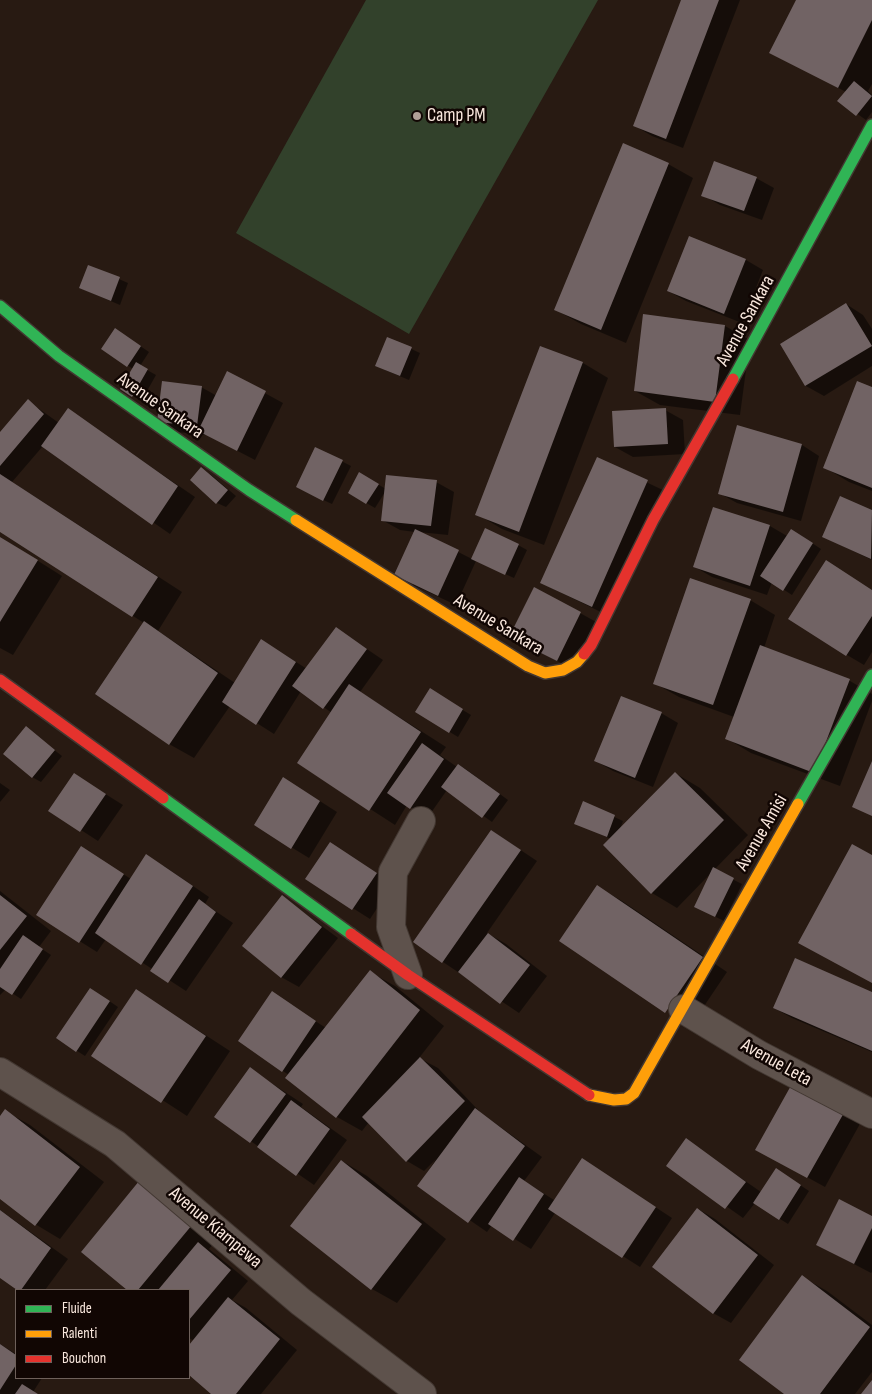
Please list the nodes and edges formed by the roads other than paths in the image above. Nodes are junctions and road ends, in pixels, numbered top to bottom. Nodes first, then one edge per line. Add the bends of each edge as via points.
1 (872, 124) edge
2 (0, 306) edge
3 (872, 675) edge
4 (0, 680) edge
5 (421, 821) dead end
6 (408, 975) junction
7 (683, 1009) junction
8 (0, 1072) edge
9 (872, 1114) edge
10 (422, 1394) edge

1 - 2 street, Avenue Sankara via 653,520 591,645 578,662 564,670 546,673 528,666 249,490 59,356
3 - 7 street, Avenue Amisi
4 - 6 street, Avenue Amisi
5 - 6 street via 393,872 391,927
6 - 7 street, Avenue Amisi via 584,1092 605,1100 626,1099 634,1094
7 - 9 street, Avenue Leta via 759,1055
8 - 10 street, Avenue Kiampewa via 114,1144 301,1302

